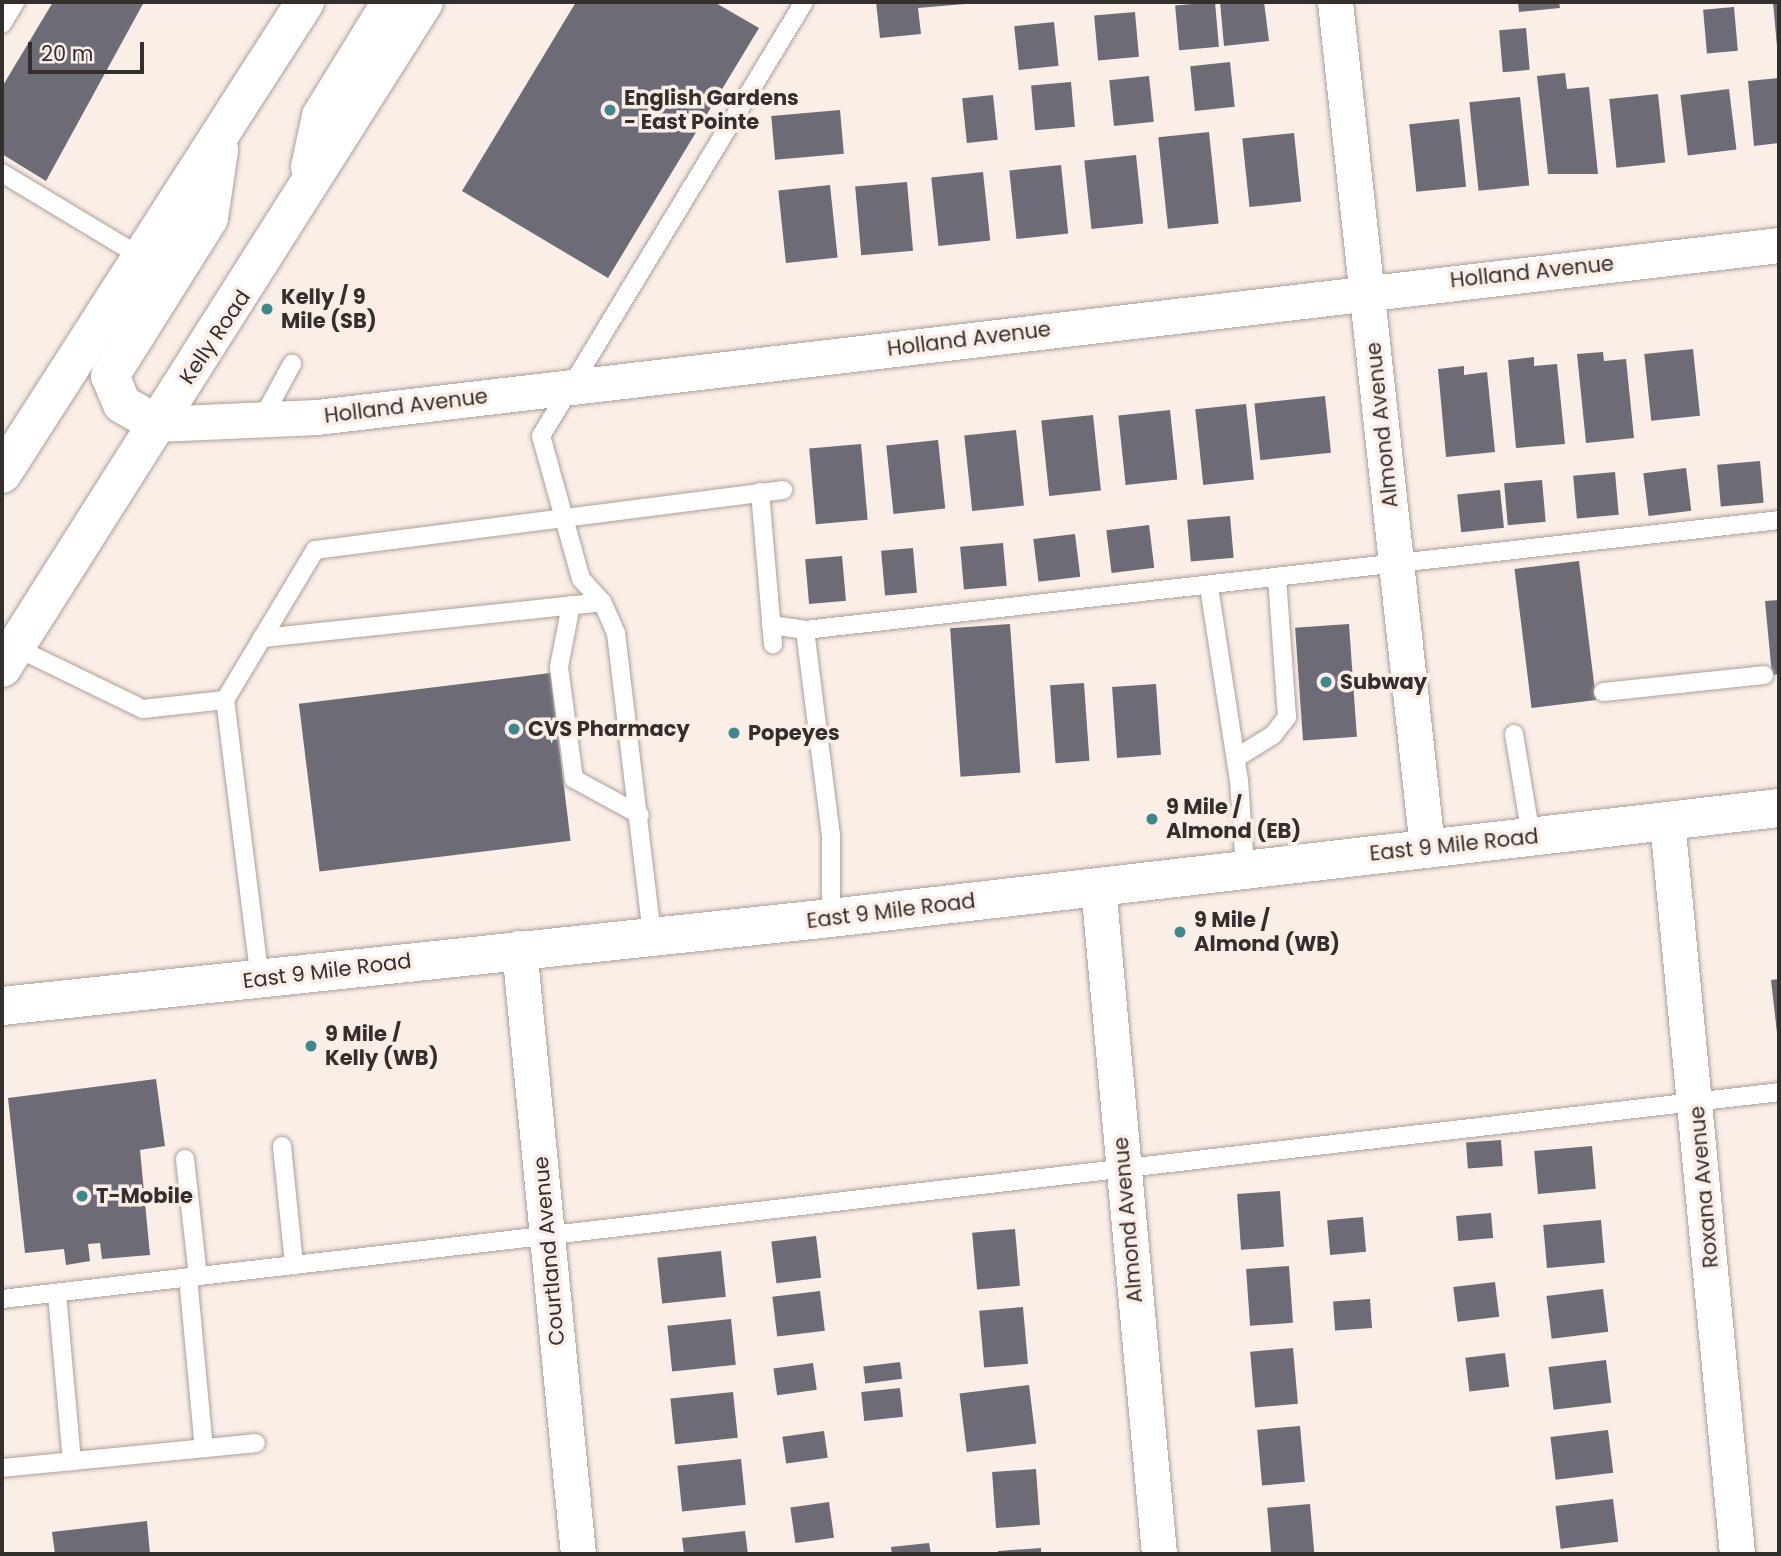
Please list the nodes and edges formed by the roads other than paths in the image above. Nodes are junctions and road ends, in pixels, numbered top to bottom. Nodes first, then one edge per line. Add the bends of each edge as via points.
1 (15, 2) edge
2 (305, 2) edge
3 (391, 2) edge
4 (424, 2) edge
5 (804, 2) edge
6 (1335, 2) edge
7 (2, 24) edge
8 (221, 138) junction
9 (2, 173) edge
10 (304, 196) junction
11 (1779, 245) edge
12 (143, 258) junction
13 (1368, 291) junction
14 (292, 364) dead end
15 (570, 387) junction
16 (262, 419) junction
17 (158, 424) junction
18 (2, 474) edge
19 (783, 490) dead end
20 (760, 492) junction
21 (566, 515) junction
22 (1779, 520) edge
23 (1397, 567) junction
24 (1277, 579) junction
25 (1209, 587) junction
26 (602, 602) junction
27 (570, 605) junction
28 (771, 625) junction
29 (805, 630) junction
30 (262, 638) junction
31 (773, 643) dead end
32 (8, 657) edge
33 (1764, 675) dead end
34 (1603, 692) dead end
35 (225, 700) junction
36 (1514, 734) dead end
37 (1236, 758) junction
38 (1779, 808) edge
39 (640, 815) junction
40 (1667, 821) junction
41 (1531, 836) junction
42 (1427, 848) junction
43 (1245, 869) junction
44 (1098, 886) junction
45 (831, 918) junction
46 (652, 935) junction
47 (519, 948) junction
48 (260, 979) junction
49 (2, 1006) edge
50 (1779, 1092) edge
51 (1696, 1102) junction
52 (282, 1146) dead end
53 (185, 1159) dead end
54 (1124, 1171) junction
55 (548, 1234) junction
56 (293, 1265) junction
57 (193, 1276) junction
58 (57, 1294) junction
59 (2, 1299) edge
60 (256, 1443) dead end
61 (204, 1448) junction
62 (72, 1461) junction
63 (2, 1468) edge
64 (578, 1554) edge
65 (1159, 1554) edge
66 (1737, 1554) edge

1 - 7 lane
2 - 8 street
3 - 10 street via 321,116
4 - 10 street, Kelly Road
5 - 15 lane
6 - 13 street, Almond Avenue
8 - 12 street
8 - 17 street via 209,218 110,376 122,404
9 - 12 lane
10 - 17 street, Kelly Road
11 - 13 street, Holland Avenue
12 - 18 street
13 - 15 street, Holland Avenue
13 - 23 street, Almond Avenue
14 - 16 lane
15 - 16 street, Holland Avenue
15 - 21 lane via 541,436
16 - 17 street, Holland Avenue
17 - 32 street, Kelly Road
19 - 20 lane
20 - 21 lane
20 - 28 lane
21 - 26 lane via 582,579
21 - 30 lane via 315,550
22 - 23 lane via 1704,537 1495,561
23 - 24 lane
23 - 42 street, Almond Avenue
24 - 25 lane
24 - 37 lane via 1287,717 1273,735
25 - 29 lane
25 - 37 lane
26 - 27 lane
26 - 39 lane via 616,633
27 - 30 lane
27 - 39 lane via 559,667 574,779
28 - 29 lane
28 - 31 lane
29 - 45 lane via 831,835
30 - 35 lane
32 - 35 lane via 143,709
33 - 34 lane
35 - 48 lane
36 - 41 lane
37 - 43 lane
38 - 40 street, East 9 Mile Road
39 - 46 lane
40 - 41 street, East 9 Mile Road
40 - 51 street, Roxana Avenue
41 - 42 street, East 9 Mile Road
42 - 43 street, East 9 Mile Road
43 - 44 street, East 9 Mile Road
44 - 45 street, East 9 Mile Road
44 - 54 street, Almond Avenue
45 - 46 street, East 9 Mile Road
46 - 47 street, East 9 Mile Road
47 - 48 street, East 9 Mile Road
47 - 55 street, Courtland Avenue
48 - 49 street, East 9 Mile Road
50 - 51 lane
51 - 54 lane
51 - 66 street, Roxana Avenue
52 - 56 lane
53 - 57 lane
54 - 55 lane
54 - 65 street, Almond Avenue
55 - 56 lane
55 - 64 street, Courtland Avenue
56 - 57 lane
57 - 58 lane
57 - 61 lane
58 - 59 lane
58 - 62 lane
60 - 61 lane
61 - 62 lane
62 - 63 lane

